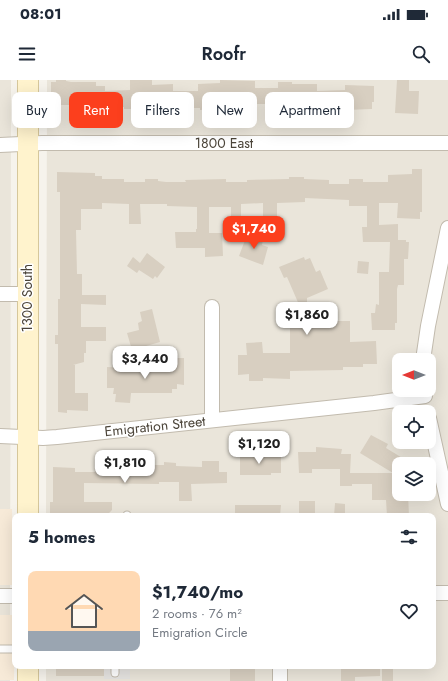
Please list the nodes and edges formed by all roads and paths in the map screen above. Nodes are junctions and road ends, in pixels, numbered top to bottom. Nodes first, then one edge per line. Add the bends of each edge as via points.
1 (28, 80) edge
2 (448, 143) edge
3 (28, 144) junction
4 (0, 145) edge
5 (448, 228) edge
6 (0, 294) edge
7 (28, 294) junction
8 (212, 306) dead end
9 (424, 353) edge
10 (405, 397) edge
11 (212, 420) junction
12 (0, 436) edge
13 (28, 437) junction
14 (436, 449) edge
15 (448, 504) edge
16 (28, 513) edge
17 (436, 593) edge
18 (448, 593) edge
19 (0, 596) edge
20 (12, 596) edge
21 (0, 649) edge
22 (12, 649) edge
23 (28, 669) edge
24 (280, 669) edge
25 (28, 681) edge
26 (280, 681) edge

1 - 3 street, 1300 South
2 - 3 street, 1800 East
3 - 4 street, 1800 East
3 - 7 street, 1300 South
5 - 9 street
6 - 7 street
7 - 13 street, 1300 South
8 - 11 street
10 - 11 street, Emigration Street via 374,403
11 - 13 street, Emigration Street via 57,437
12 - 13 street, Emigration Street
13 - 16 street, 1300 South
14 - 15 street
17 - 18 street
19 - 20 street
21 - 22 lane
23 - 25 street
24 - 26 street

